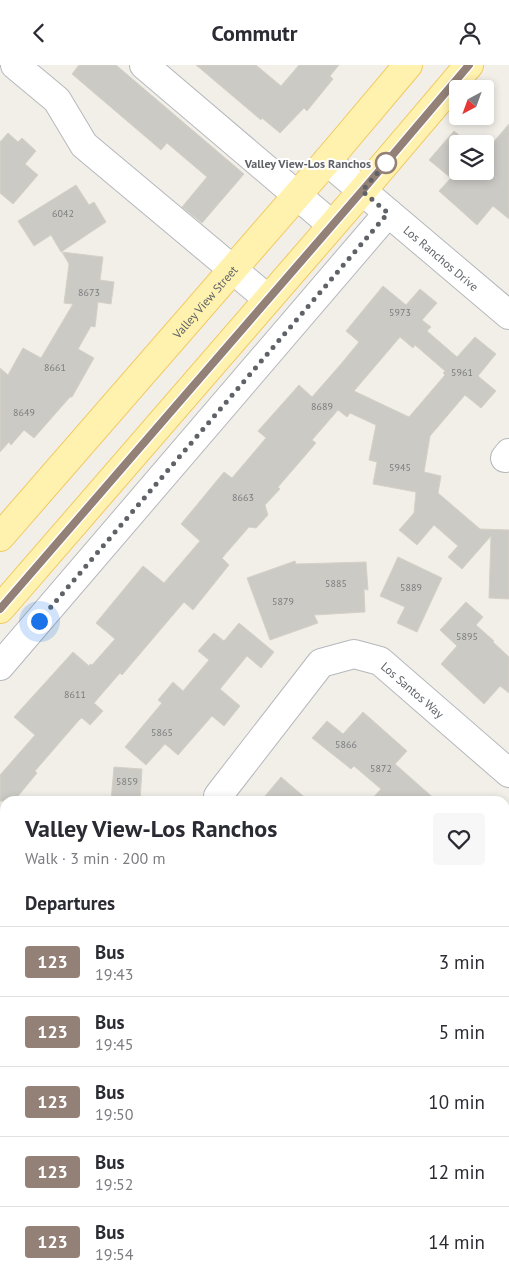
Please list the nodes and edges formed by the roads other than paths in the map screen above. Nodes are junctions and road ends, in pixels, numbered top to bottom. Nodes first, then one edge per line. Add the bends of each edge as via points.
1 (16, 65) edge
2 (144, 65) edge
3 (408, 65) edge
4 (469, 65) edge
5 (327, 161) junction
6 (362, 191) junction
7 (298, 195) junction
8 (388, 213) junction
9 (332, 225) junction
10 (233, 269) junction
11 (268, 299) junction
12 (509, 315) edge
13 (0, 537) edge
14 (0, 609) edge
15 (0, 666) edge
16 (509, 773) edge
17 (218, 796) edge

1 - 10 street via 58,100 84,145
2 - 7 street
3 - 5 main road, Valley View Street
4 - 6 main road
5 - 6 street, Los Ranchos Drive
5 - 7 main road, Valley View Street
6 - 8 street, Los Ranchos Drive
6 - 9 main road
7 - 9 street
7 - 10 main road, Valley View Street
8 - 12 street, Los Ranchos Drive
8 - 15 street
9 - 11 main road
10 - 11 street
10 - 13 main road, Valley View Street
11 - 14 main road
16 - 17 street, Los Santos Way via 380,661 354,654 322,663

